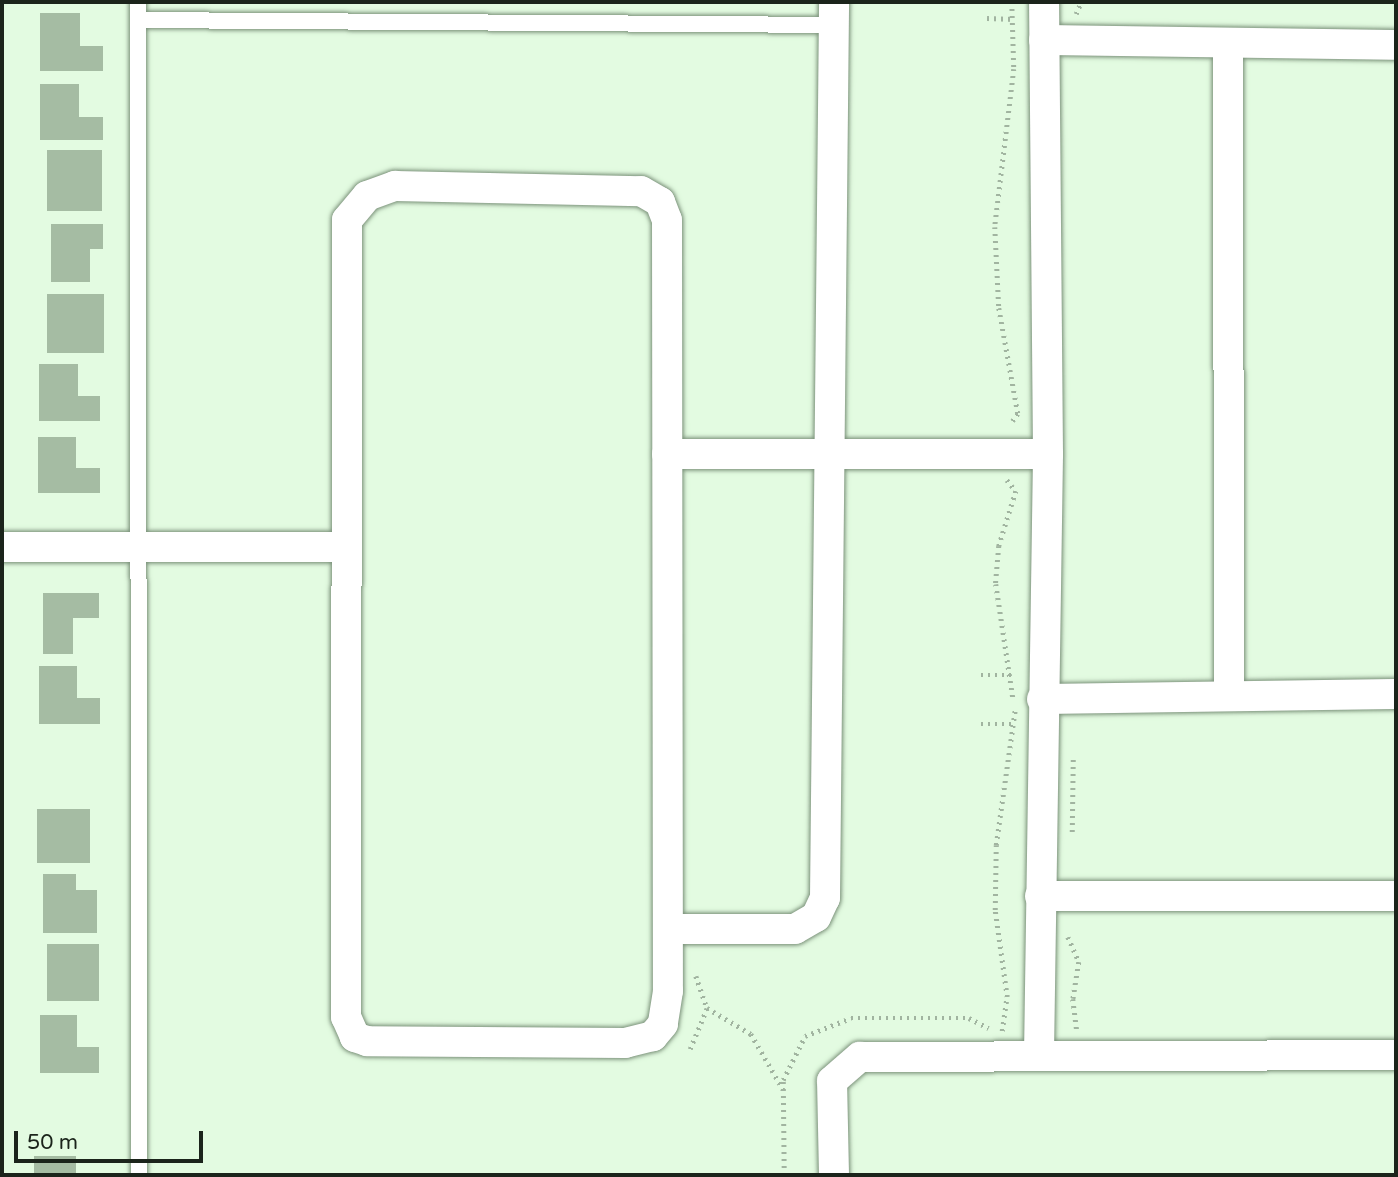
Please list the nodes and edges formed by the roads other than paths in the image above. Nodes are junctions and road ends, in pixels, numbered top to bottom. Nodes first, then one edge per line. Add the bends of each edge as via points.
1 (138, 2) edge
2 (834, 13) edge
3 (138, 20) junction
4 (1038, 21) edge
5 (1228, 43) junction
6 (1396, 45) edge
7 (667, 454) junction
8 (832, 454) junction
9 (1048, 454) junction
10 (2, 547) edge
11 (138, 547) junction
12 (346, 547) junction
13 (1228, 694) junction
14 (1396, 694) edge
15 (1042, 699) junction
16 (1041, 895) junction
17 (1396, 896) edge
18 (668, 929) junction
19 (1040, 1055) junction
20 (1396, 1055) edge
21 (139, 1175) edge
22 (834, 1175) edge

1 - 3 lane
2 - 3 lane
2 - 8 street
3 - 11 lane
4 - 5 street
4 - 9 street
5 - 6 street
5 - 13 street
7 - 8 street
7 - 12 street via 667,220 660,202 641,191 395,186 367,196 347,220
7 - 18 street
8 - 9 street
8 - 18 street via 825,898 816,917 795,929
9 - 15 street
10 - 11 street
11 - 12 street
11 - 21 lane
12 - 18 street via 346,1017 355,1037 625,1043 653,1036 663,1024 668,991
13 - 14 street
13 - 15 street
15 - 16 street
16 - 17 street
16 - 19 street
19 - 20 street
19 - 22 street via 860,1057 832,1081

